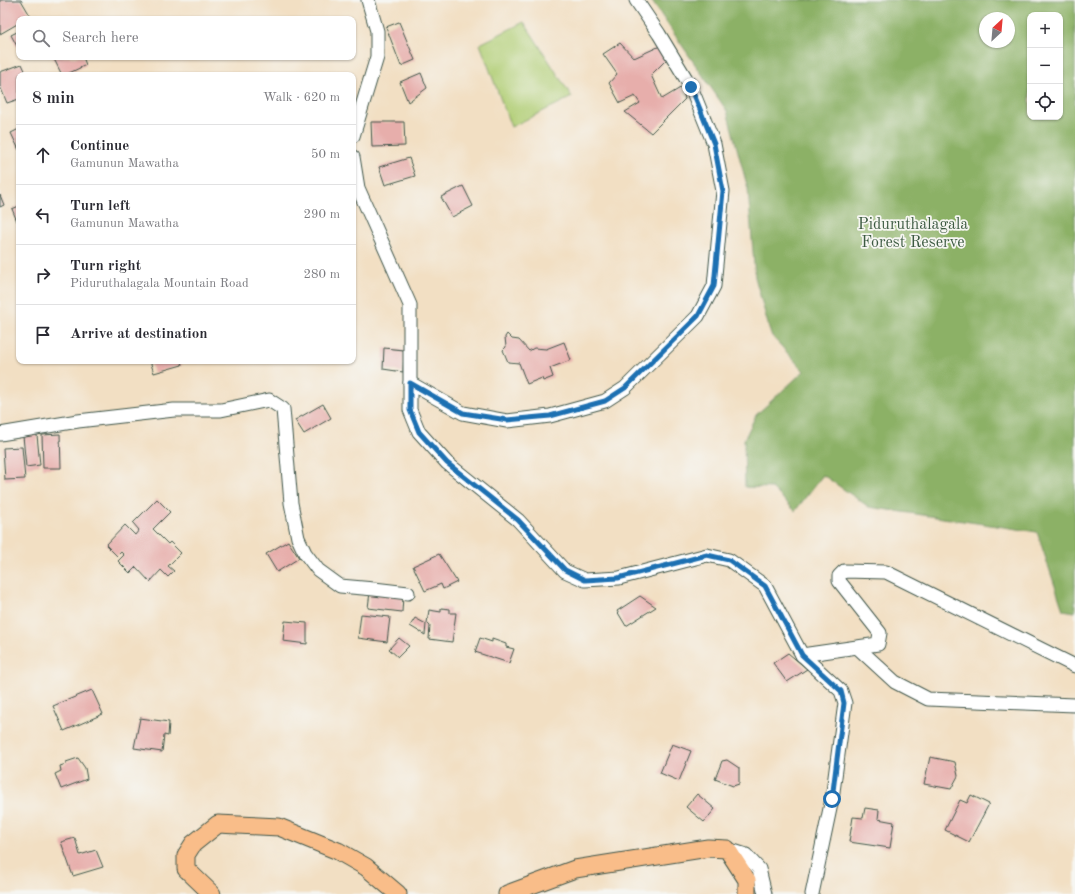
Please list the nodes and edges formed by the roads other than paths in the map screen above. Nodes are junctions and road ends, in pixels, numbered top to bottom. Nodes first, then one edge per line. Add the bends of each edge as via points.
1 (368, 0) edge
2 (636, 0) edge
3 (356, 126) edge
4 (356, 176) edge
5 (410, 383) junction
6 (0, 434) edge
7 (408, 594) dead end
8 (858, 648) junction
9 (802, 655) junction
10 (1075, 666) edge
11 (1075, 705) edge
12 (727, 849) junction
13 (394, 893) edge
14 (212, 894) edge
15 (507, 894) edge
16 (747, 894) edge
17 (765, 894) edge
18 (812, 894) edge

1 - 3 street via 377,31 377,57
2 - 5 street via 691,87 714,144 723,191 714,286 698,316 625,388 605,401 550,416 507,420 463,413
4 - 5 street via 358,188 410,305
5 - 9 street via 410,410 419,432 447,463 518,520 565,570 585,580 618,578 707,555 729,560 765,586
6 - 7 street via 78,421 174,410 221,410 269,400 283,409 291,503 298,538 305,553 318,570 340,586
8 - 9 street
8 - 10 street via 878,644 880,633 839,581 839,576 844,571 886,572
8 - 11 street via 895,682 928,699
9 - 18 street via 841,691 844,703 832,799
12 - 15 main road via 708,848 576,869
12 - 16 main road via 748,880
12 - 17 street via 746,855 759,869
13 - 14 main road via 366,867 338,851 279,828 218,824 192,844 186,855 186,869

